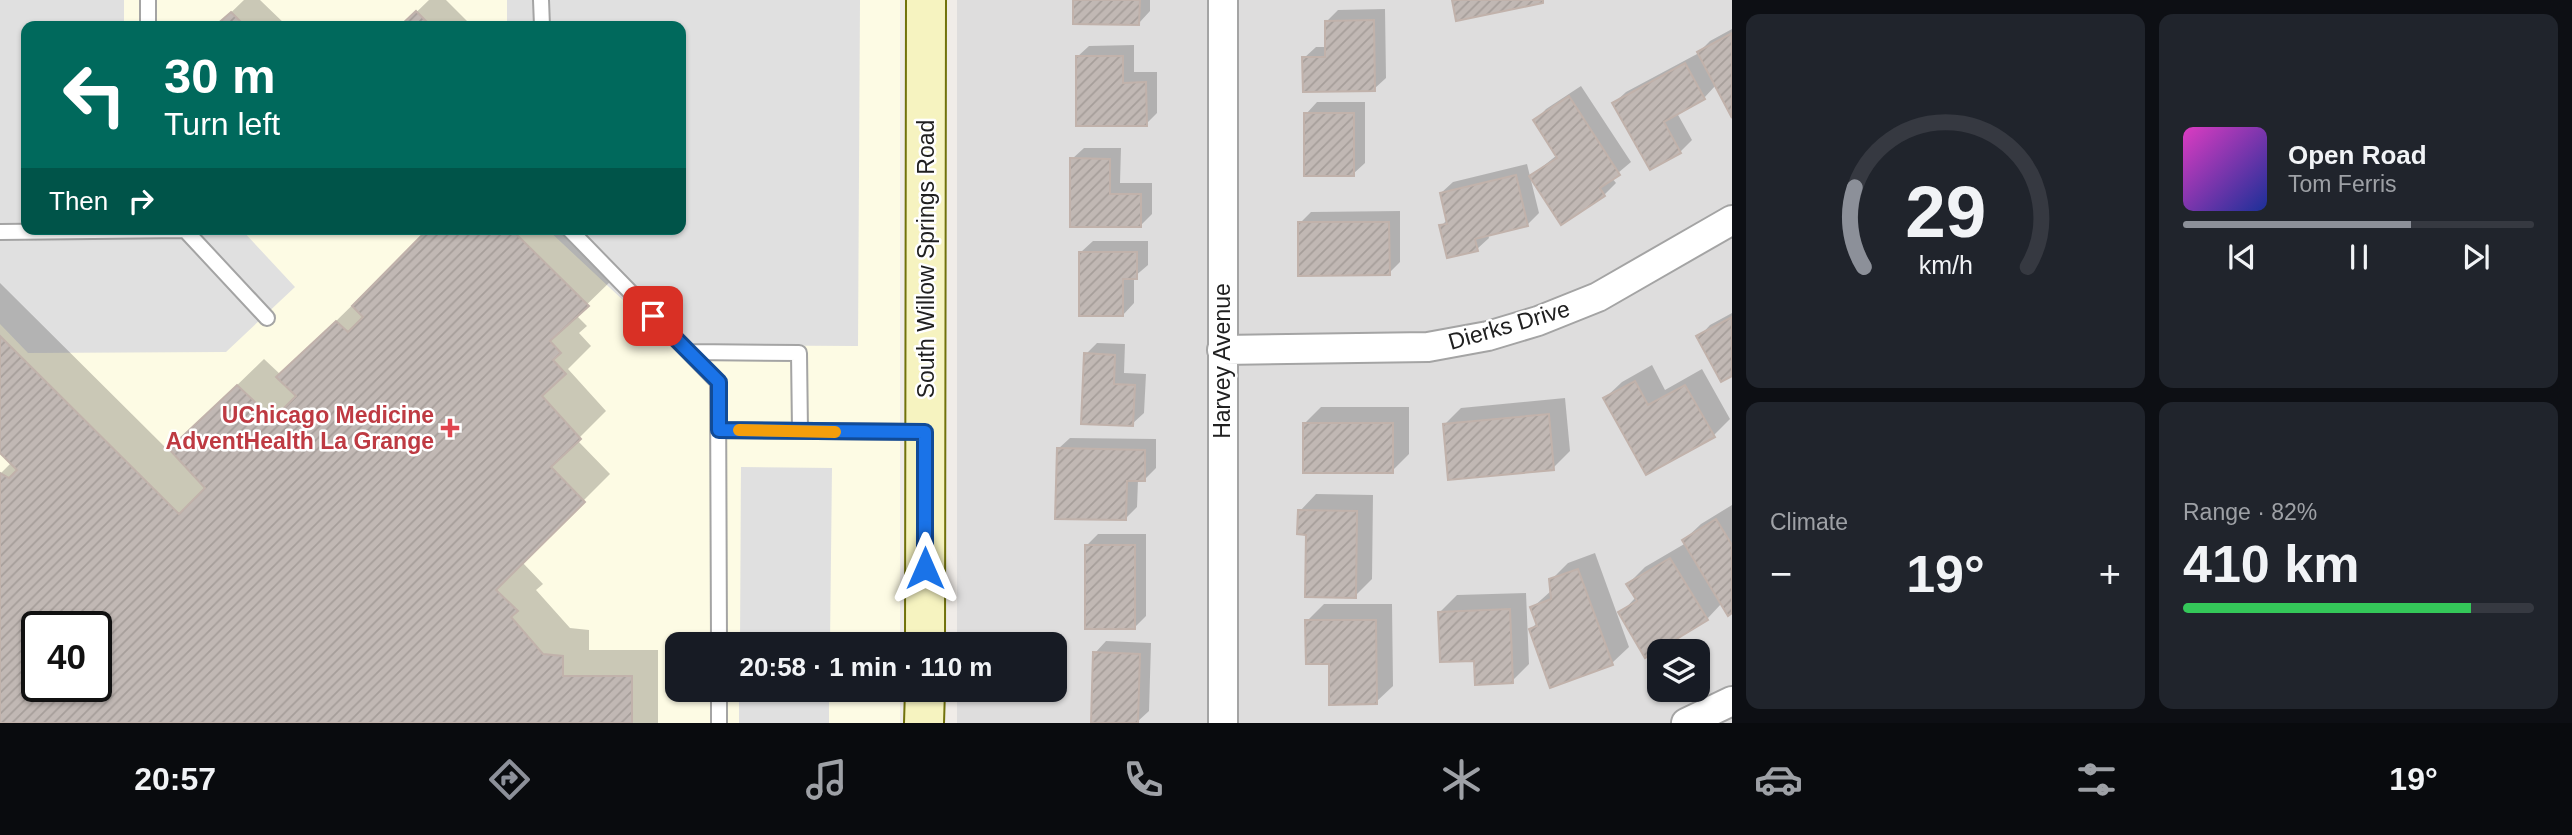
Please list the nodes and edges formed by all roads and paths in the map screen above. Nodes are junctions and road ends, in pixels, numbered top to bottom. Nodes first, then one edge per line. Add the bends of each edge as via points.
1 (148, 0) edge
2 (541, 0) edge
3 (926, 0) edge
4 (1223, 0) edge
5 (148, 21) edge
6 (542, 21) edge
7 (1732, 220) edge
8 (0, 232) edge
9 (21, 232) edge
10 (191, 235) edge
11 (575, 235) edge
12 (267, 317) dead end
13 (1222, 350) junction
14 (689, 352) junction
15 (719, 430) junction
16 (800, 431) junction
17 (925, 432) junction
18 (719, 632) edge
19 (925, 632) edge
20 (1732, 701) edge
21 (719, 702) edge
22 (925, 702) edge
23 (719, 723) edge
24 (925, 723) edge
25 (1223, 723) edge
26 (1686, 723) edge

1 - 5 lane
2 - 6 lane
3 - 17 street, South Willow Springs Road
4 - 13 street, Harvey Avenue
7 - 13 street, Dierks Drive via 1598,297 1488,336 1427,347
8 - 9 lane
10 - 12 lane
11 - 14 lane
13 - 25 street, Harvey Avenue
14 - 15 lane via 719,382
14 - 16 lane via 799,353
15 - 16 lane
15 - 18 lane
16 - 17 lane
17 - 19 street, South Willow Springs Road
20 - 26 street
21 - 23 lane
22 - 24 street

